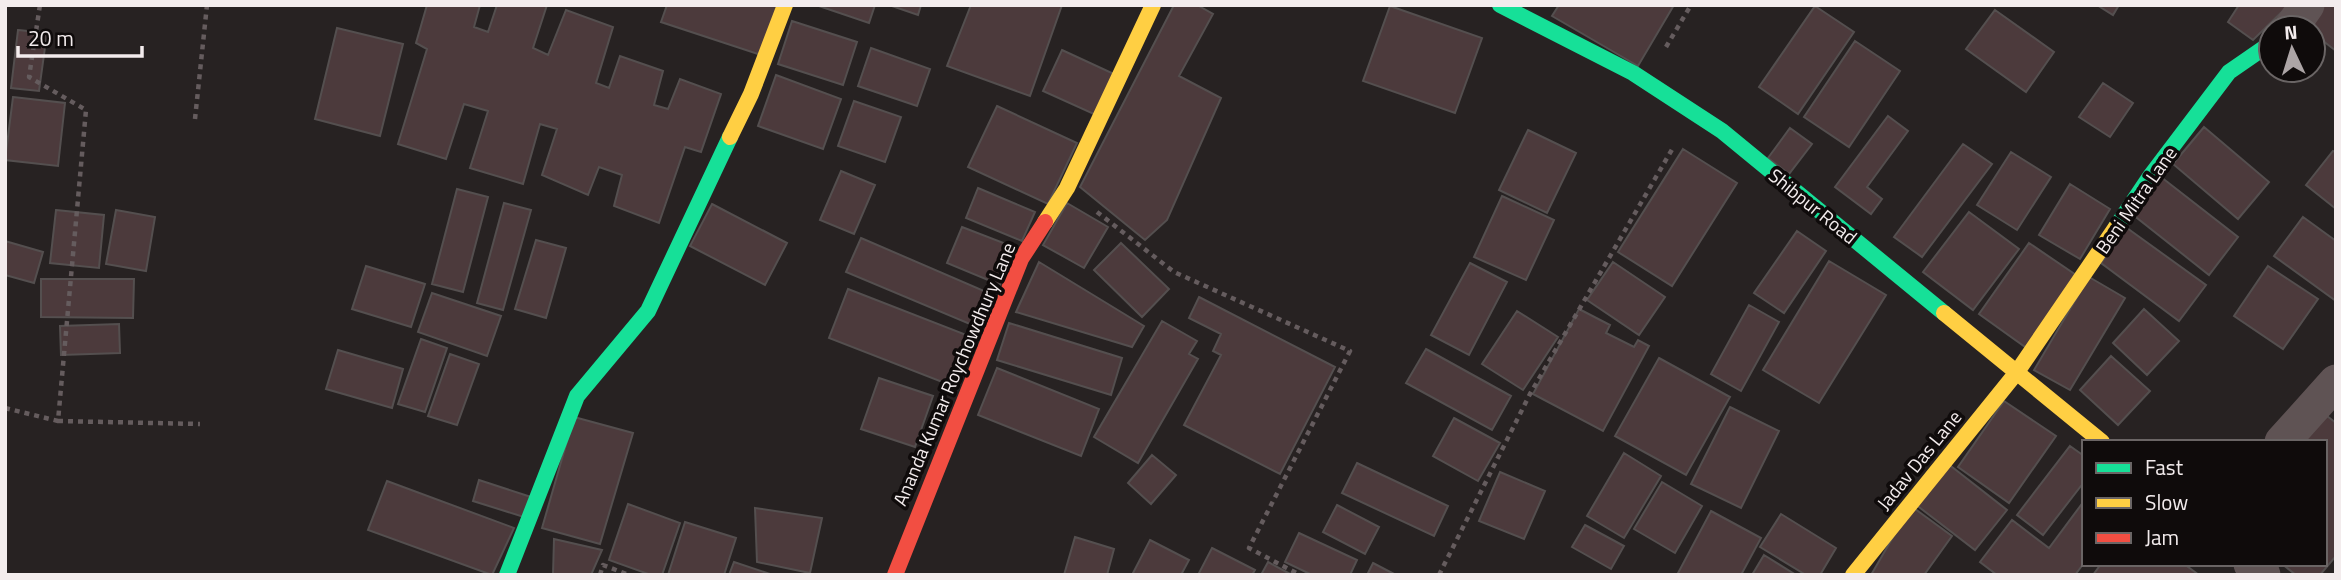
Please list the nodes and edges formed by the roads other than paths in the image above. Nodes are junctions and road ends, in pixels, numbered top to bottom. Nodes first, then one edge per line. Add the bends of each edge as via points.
1 (785, 5) edge
2 (1153, 5) edge
3 (1500, 5) edge
4 (2257, 53) edge
5 (2017, 372) junction
6 (2336, 382) edge
7 (2100, 440) edge
8 (2284, 440) edge
9 (507, 575) edge
10 (895, 575) edge
11 (1853, 575) edge

1 - 9 street via 751,94 648,311 577,396
2 - 10 street, Ananda Kumar Roychowdhury Lane via 1067,188 1021,259
3 - 5 street, Shibpur Road via 1645,81 1722,131
4 - 5 street, Beni Mitra Lane via 2229,72 2151,175
5 - 7 street, Shibpur Road
5 - 11 street, Jadav Das Lane
6 - 8 street

